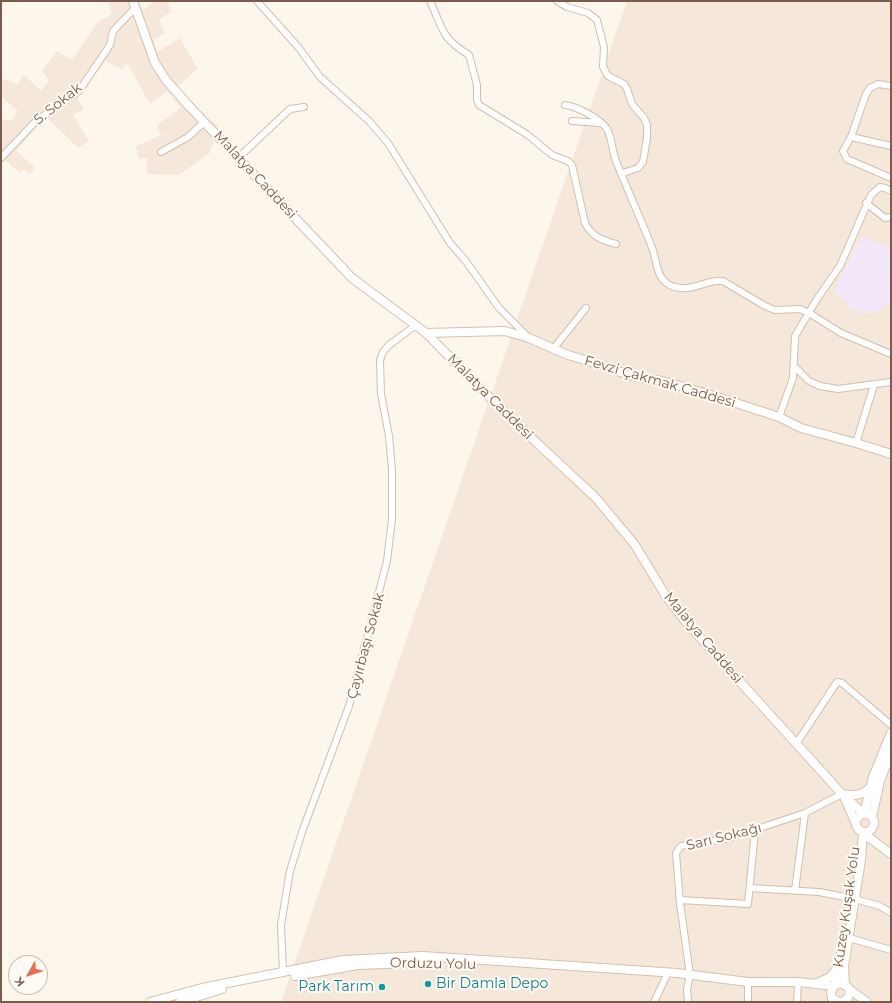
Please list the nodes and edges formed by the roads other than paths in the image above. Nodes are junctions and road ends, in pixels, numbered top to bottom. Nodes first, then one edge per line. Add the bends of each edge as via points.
1 (257, 1) edge
2 (430, 1) edge
3 (557, 1) edge
4 (135, 4) edge
5 (891, 86) edge
6 (565, 105) dead end
7 (304, 107) dead end
8 (572, 121) dead end
9 (204, 122) junction
10 (602, 123) junction
11 (851, 137) junction
12 (891, 146) edge
13 (161, 152) dead end
14 (239, 157) junction
15 (1, 158) edge
16 (623, 174) junction
17 (891, 178) edge
18 (891, 191) edge
19 (866, 203) junction
20 (891, 217) edge
21 (616, 244) dead end
22 (586, 308) dead end
23 (809, 313) junction
24 (416, 325) junction
25 (426, 333) junction
26 (529, 338) junction
27 (554, 348) junction
28 (891, 354) edge
29 (795, 367) junction
30 (891, 382) edge
31 (874, 385) junction
32 (779, 417) junction
33 (856, 442) junction
34 (891, 454) edge
35 (891, 725) edge
36 (891, 734) edge
37 (796, 744) junction
38 (891, 752) edge
39 (888, 767) edge
40 (870, 788) junction
41 (842, 794) junction
42 (805, 813) junction
43 (864, 814) junction
44 (872, 817) junction
45 (873, 828) junction
46 (859, 829) junction
47 (755, 830) junction
48 (872, 839) junction
49 (862, 844) junction
50 (890, 851) edge
51 (750, 888) junction
52 (795, 891) junction
53 (852, 898) junction
54 (680, 900) junction
55 (891, 914) edge
56 (849, 938) junction
57 (891, 950) edge
58 (839, 966) junction
59 (283, 973) junction
60 (690, 975) junction
61 (666, 977) junction
62 (748, 982) junction
63 (798, 982) junction
64 (812, 985) junction
65 (835, 986) junction
66 (847, 987) junction
67 (839, 1001) edge
68 (150, 1002) edge
69 (180, 1002) edge
70 (654, 1002) edge
71 (688, 1002) edge
72 (748, 1002) edge
73 (798, 1002) edge
74 (848, 1002) edge
75 (868, 1002) edge

1 - 26 street via 320,76 369,120 384,138 450,243 499,308
2 - 21 street via 445,36 453,45 469,54 479,105 528,134 552,154 568,161 573,168 589,231 602,240
3 - 16 street via 588,13 597,20 604,47 603,67 608,76 624,84 632,104 647,125 642,162 638,168
4 - 9 street, Malatya Caddesi via 159,69
4 - 15 street, 5. Sokak via 113,31 110,45 79,90 36,121
5 - 11 street via 878,84 870,88 863,100
6 - 10 street via 573,106
7 - 14 street via 290,109
8 - 10 street
9 - 13 street via 188,137
9 - 14 street, Malatya Caddesi
10 - 16 street via 607,129 616,161
11 - 12 street
11 - 17 street via 843,151 845,157
14 - 24 street, Malatya Caddesi via 352,278
16 - 23 street via 640,222 652,246 658,271 667,283 689,288 723,281 775,310 800,309
18 - 19 street via 880,187
19 - 20 street via 885,218
19 - 23 street via 840,266
22 - 27 street
23 - 28 street via 841,333
23 - 29 street via 795,336
24 - 25 street, Malatya Caddesi
24 - 59 street, Çayırbaşı Sokak via 389,346 380,360 381,394 392,470 392,519 386,568 349,706 290,871 282,925
25 - 26 street, Fevzi Çakmak Caddesi via 505,331
25 - 37 street, Malatya Caddesi via 507,415 596,498 635,545 664,593 685,621
26 - 27 street, Fevzi Çakmak Caddesi
27 - 32 street, Fevzi Çakmak Caddesi via 568,356 628,375 689,388
29 - 31 street via 808,381 820,386 838,389
29 - 32 street
30 - 31 street
31 - 33 street
32 - 33 street, Fevzi Çakmak Caddesi via 801,428
33 - 34 street, Fevzi Çakmak Caddesi
35 - 37 street via 842,683 837,682
36 - 40 street via 879,759
37 - 41 street, Malatya Caddesi
38 - 39 street
39 - 44 street via 876,796
40 - 41 street via 865,793 856,795
40 - 43 street
41 - 42 street, Sarı Sokağı
41 - 43 street
41 - 46 street
42 - 47 street, Sarı Sokağı
42 - 52 street
43 - 44 street
43 - 46 street via 858,817
44 - 45 street via 875,823
45 - 46 street via 869,832
45 - 50 street
46 - 48 street
46 - 49 street, Kuzey Kuşak Yolu
46 - 53 street, Kuzey Kuşak Yolu
47 - 51 street
47 - 54 street, Sarı Sokağı via 730,838 681,846 676,853
48 - 49 street
48 - 50 street
49 - 53 street, Kuzey Kuşak Yolu
51 - 52 street
51 - 54 street via 748,904
52 - 53 street
53 - 55 street via 880,906
53 - 56 street, Kuzey Kuşak Yolu
53 - 58 street, Kuzey Kuşak Yolu
54 - 60 street, Sarı Sokağı
56 - 57 street
56 - 66 street, Kuzey Kuşak Yolu via 844,966
58 - 64 street via 830,977
58 - 65 street, Kuzey Kuşak Yolu
59 - 60 street via 343,960 423,956
59 - 68 street via 202,988
60 - 61 street, Orduzu Yolu
60 - 62 street
60 - 71 street, Sarı Sokağı
61 - 69 street, Orduzu Yolu via 463,963 372,964 220,990
61 - 70 street
62 - 63 street
62 - 72 street
63 - 64 street
63 - 73 street
64 - 65 street
64 - 67 street
65 - 66 street via 840,983
65 - 67 street via 831,992
66 - 67 street via 849,995
66 - 75 street
67 - 74 street

